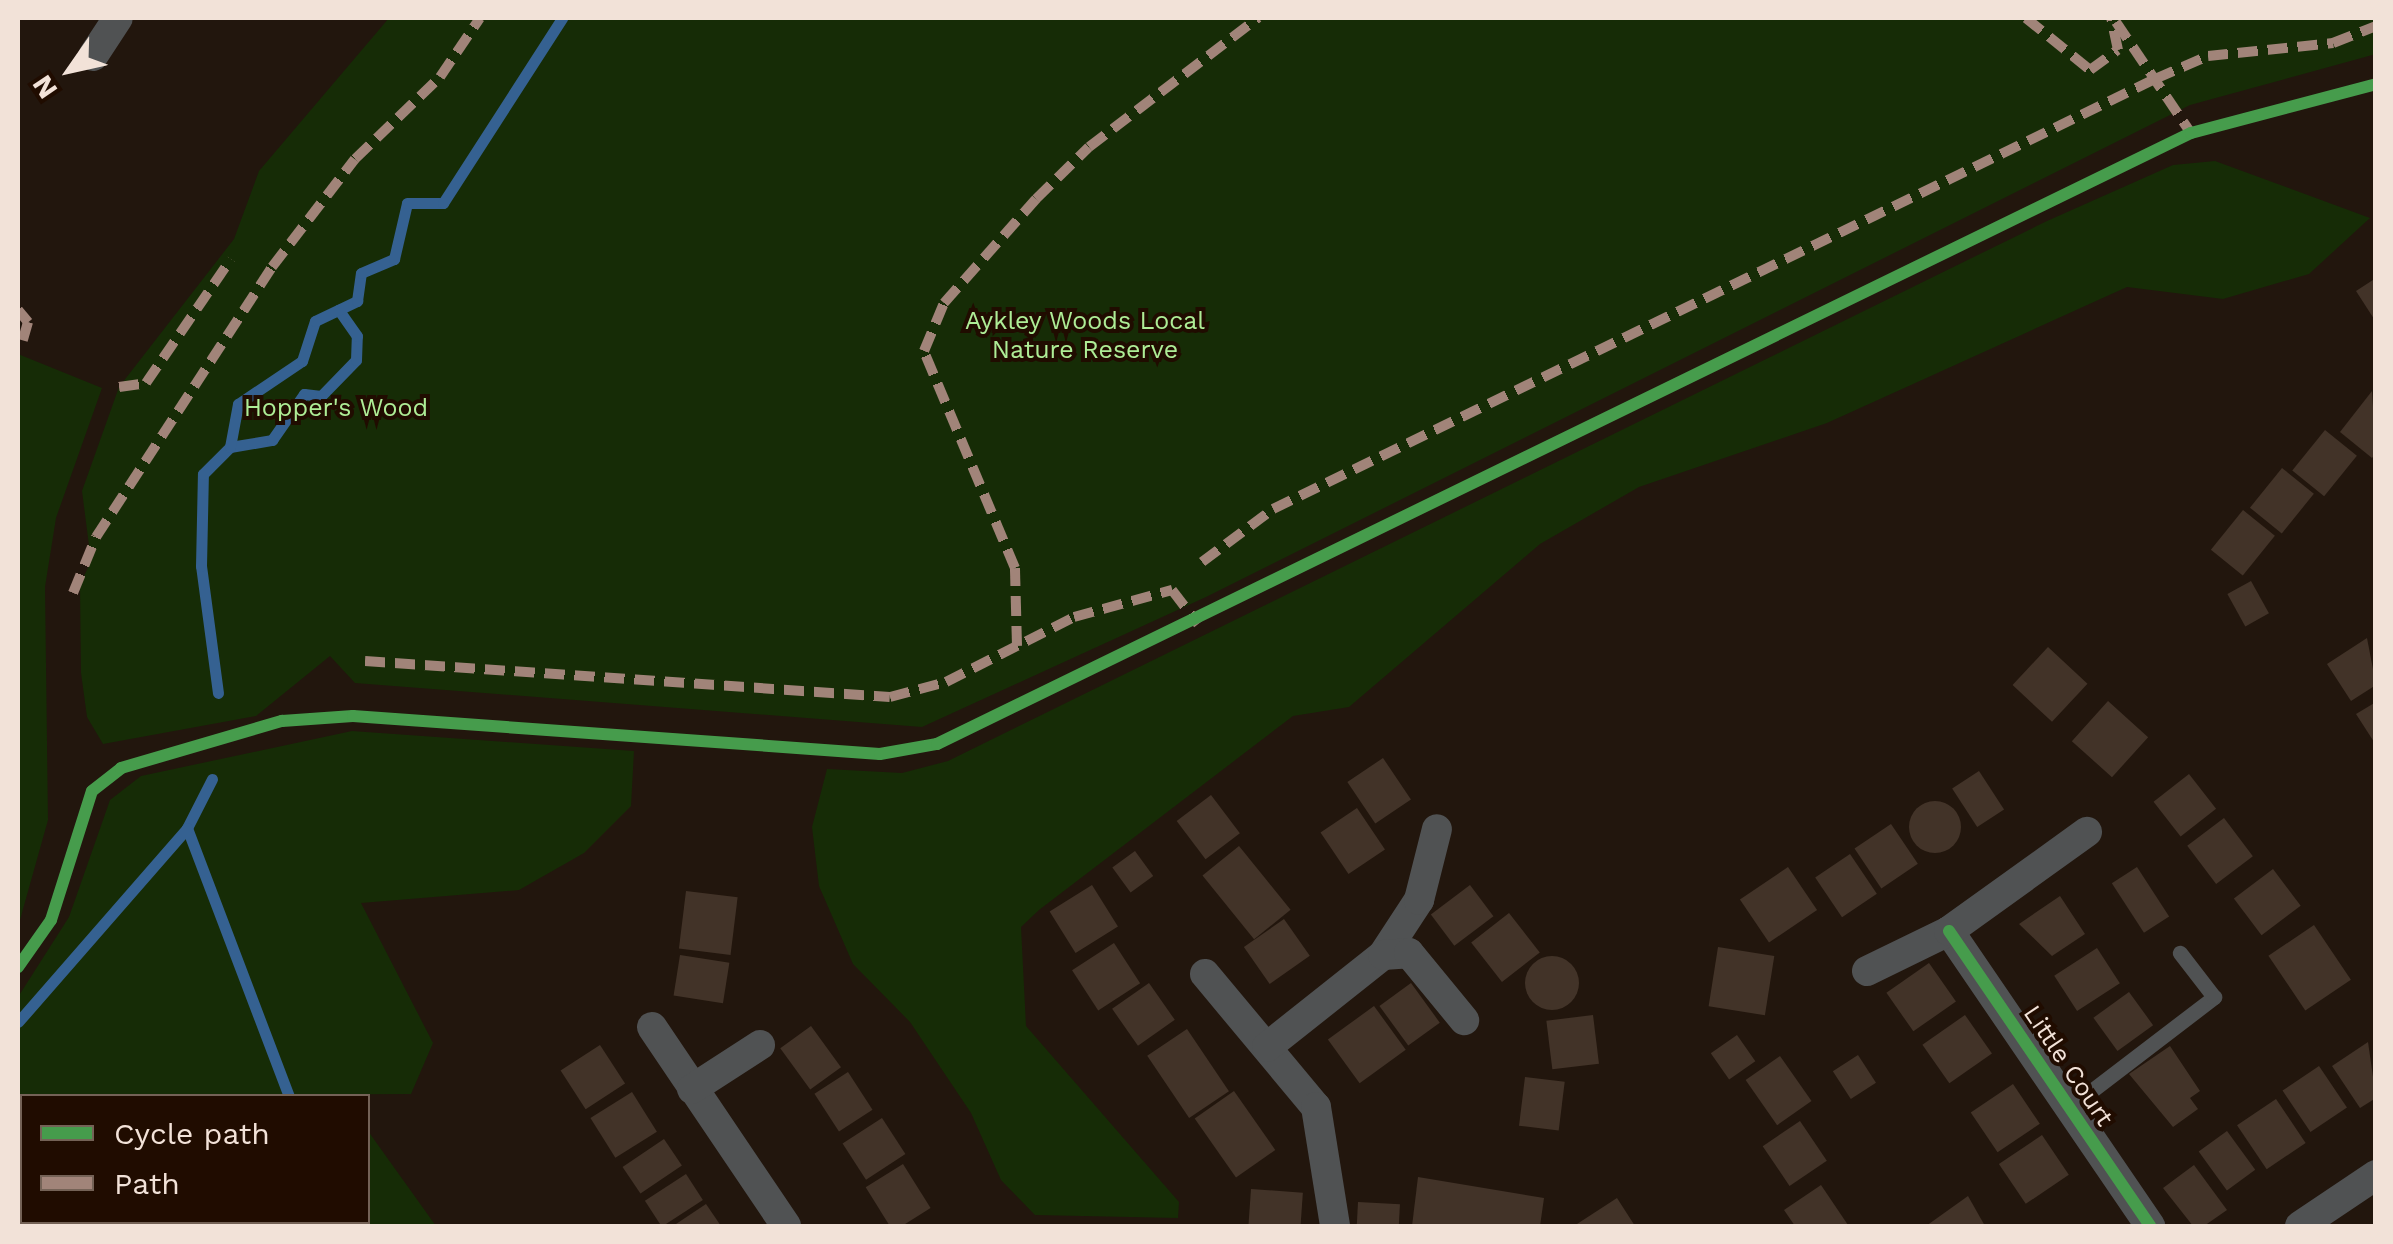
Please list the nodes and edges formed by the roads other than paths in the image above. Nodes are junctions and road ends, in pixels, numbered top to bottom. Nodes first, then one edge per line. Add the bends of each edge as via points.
1 (118, 18) edge
2 (93, 56) dead end
3 (1437, 829) dead end
4 (2087, 832) dead end
5 (1949, 931) junction
6 (2180, 953) dead end
7 (1383, 954) junction
8 (1867, 971) dead end
9 (1205, 974) dead end
10 (1464, 1020) dead end
11 (652, 1027) dead end
12 (760, 1046) dead end
13 (1267, 1047) junction
14 (692, 1089) junction
15 (2070, 1108) junction
16 (2376, 1175) edge
17 (786, 1226) edge
18 (1335, 1226) edge
19 (2150, 1226) edge
20 (2300, 1226) edge

1 - 2 street
3 - 7 street via 1419,900
4 - 5 street
5 - 8 street
5 - 15 street, Little Court
6 - 15 lane via 2214,997
7 - 10 street via 1410,953
7 - 13 street
9 - 13 street
11 - 14 street
12 - 14 street
13 - 18 street via 1316,1106
14 - 17 street
15 - 19 street, Little Court
16 - 20 street

